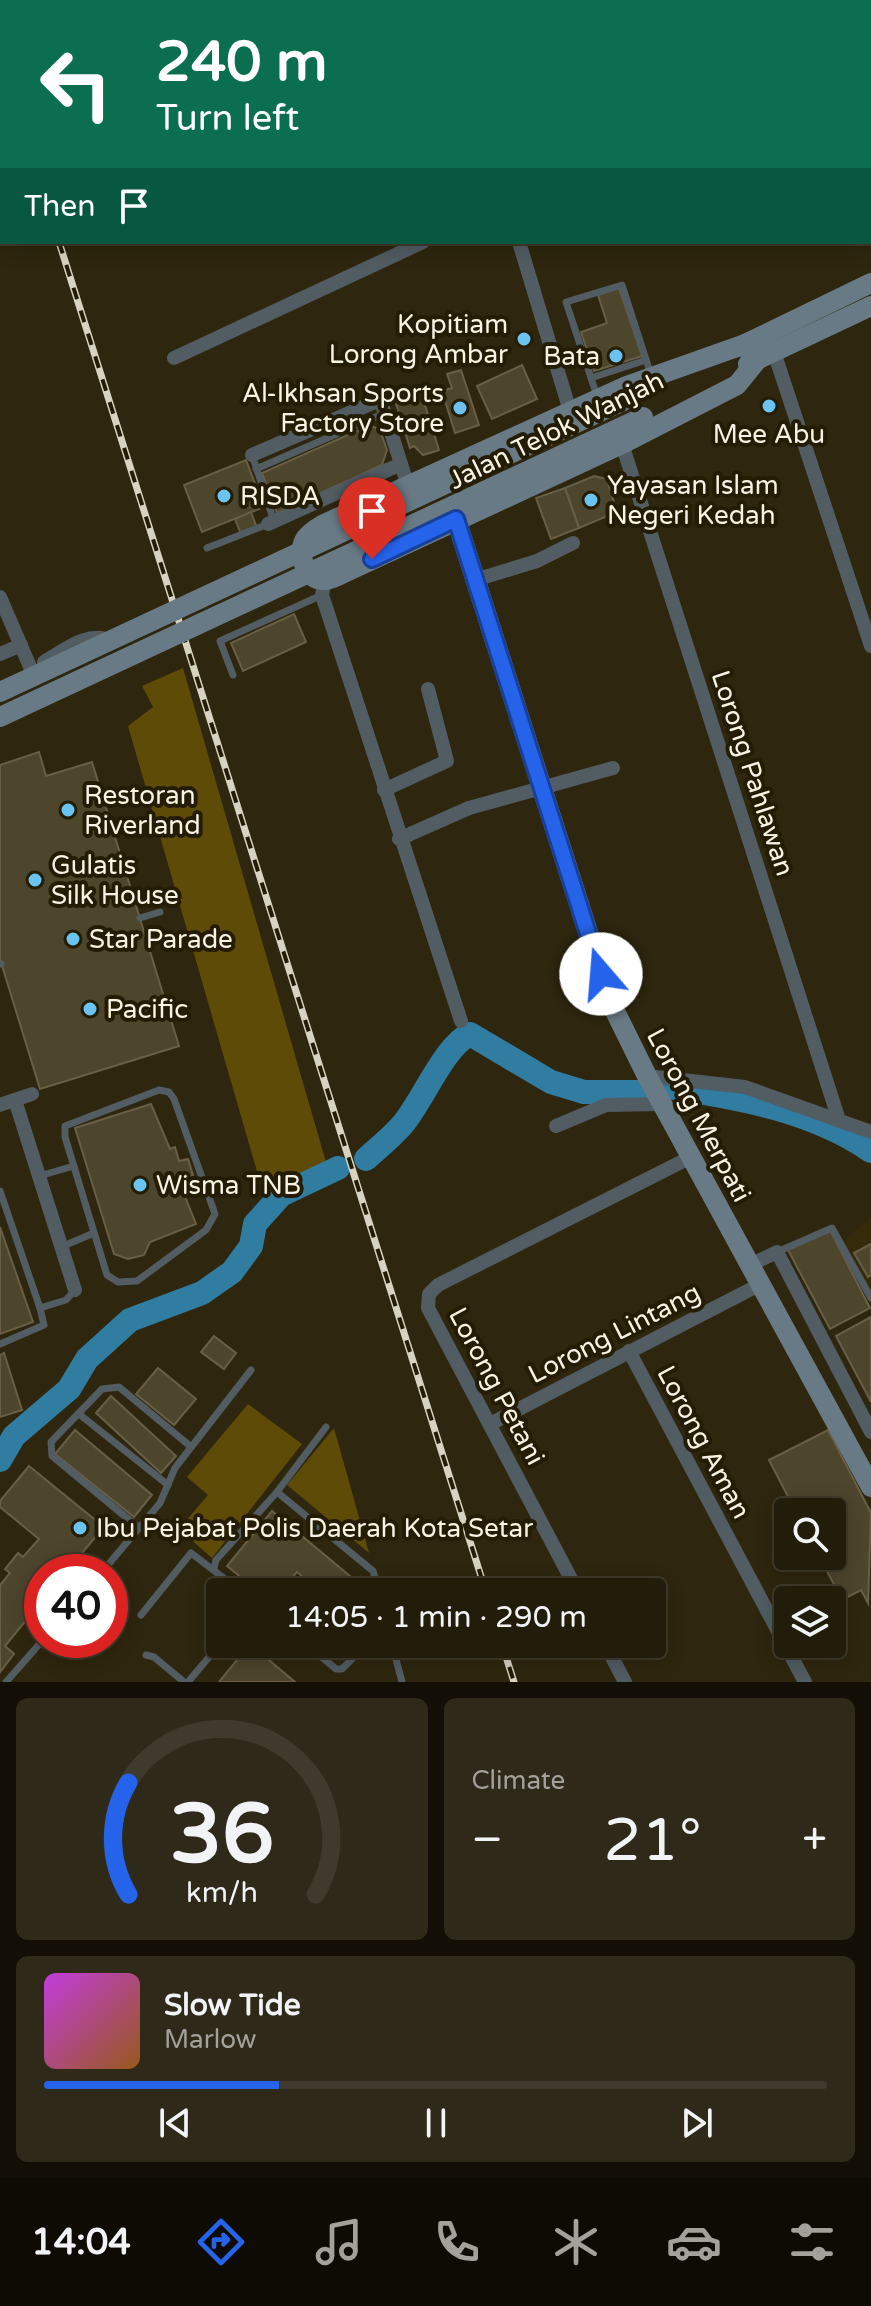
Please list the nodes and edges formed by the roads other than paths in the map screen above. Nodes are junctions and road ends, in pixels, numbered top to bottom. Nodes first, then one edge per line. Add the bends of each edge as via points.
1 (419, 244) edge
2 (520, 244) edge
3 (871, 283) edge
4 (871, 306) edge
5 (761, 351) junction
6 (174, 358) dead end
7 (649, 368) junction
8 (591, 378) junction
9 (598, 399) junction
10 (570, 411) junction
11 (622, 444) junction
12 (254, 462) joint
13 (401, 464) junction
14 (408, 486) junction
15 (456, 519) junction
16 (271, 523) junction
17 (573, 543) dead end
18 (207, 548) dead end
19 (475, 580) junction
20 (323, 588) junction
21 (0, 597) edge
22 (21, 645) junction
23 (871, 646) edge
24 (0, 654) edge
25 (31, 669) junction
26 (233, 675) dead end
27 (0, 683) edge
28 (428, 689) dead end
29 (0, 692) edge
30 (0, 717) edge
31 (0, 726) edge
32 (613, 768) dead end
33 (541, 789) junction
34 (384, 790) junction
35 (399, 839) junction
36 (160, 912) dead end
37 (140, 918) dead end
38 (461, 1021) dead end
39 (647, 1076) junction
40 (32, 1094) dead end
41 (15, 1100) junction
42 (662, 1104) junction
43 (0, 1105) edge
44 (838, 1117) junction
45 (556, 1126) dead end
46 (871, 1132) edge
47 (691, 1157) junction
48 (74, 1166) junction
49 (39, 1176) junction
50 (0, 1191) edge
51 (94, 1233) junction
52 (61, 1247) junction
53 (777, 1252) junction
54 (750, 1265) junction
55 (761, 1284) junction
56 (75, 1290) joint
57 (871, 1298) edge
58 (40, 1308) junction
59 (0, 1344) edge
60 (629, 1351) junction
61 (251, 1370) dead end
62 (79, 1414) junction
63 (490, 1424) junction
64 (326, 1427) dead end
65 (871, 1432) edge
66 (190, 1446) junction
67 (868, 1474) edge
68 (168, 1485) junction
69 (277, 1492) junction
70 (139, 1528) junction
71 (117, 1554) edge
72 (214, 1568) junction
73 (226, 1578) edge
74 (375, 1578) edge
75 (571, 1578) edge
76 (141, 1615) dead end
77 (146, 1655) dead end
78 (27, 1658) edge
79 (207, 1658) edge
80 (323, 1658) edge
81 (353, 1658) edge
82 (396, 1658) edge
83 (612, 1658) edge
84 (6, 1682) edge
85 (186, 1682) edge
86 (402, 1682) edge
87 (625, 1682) edge
88 (805, 1682) edge

1 - 6 street
2 - 10 street
3 - 5 main road, Jalan Telok Wanjah
4 - 5 main road, Jalan Telok Wanjah
5 - 7 main road
5 - 11 main road via 737,385
5 - 23 street
5 - 29 main road, Jalan Telok Wanjah, bridge via 634,396
5 - 30 main road, Jalan Telok Wanjah, bridge via 643,417
7 - 8 lane
7 - 8 lane via 621,285 566,302
7 - 9 main road
8 - 9 lane
9 - 10 main road
10 - 14 main road
11 - 15 main road
11 - 44 street, Lorong Pahlawan
12 - 13 street via 373,401 380,402 385,413
12 - 16 lane
13 - 14 street
13 - 16 street
14 - 20 main road via 311,532 301,555
15 - 19 main road, Lorong Merpati
15 - 20 main road
16 - 18 lane
17 - 19 street via 537,561
19 - 33 main road, Lorong Merpati
20 - 26 lane via 220,641
20 - 34 street
21 - 22 street
22 - 24 street
22 - 25 street
25 - 27 street
25 - 31 street via 99,635 112,642 117,655 111,670
28 - 34 street via 447,761
32 - 33 street
33 - 35 street via 469,808
33 - 39 main road, Lorong Merpati via 610,1001
34 - 35 street
35 - 38 street
36 - 37 lane
39 - 42 main road, Lorong Merpati
39 - 44 street via 745,1087
40 - 41 street
41 - 43 street
41 - 49 street
42 - 45 street via 606,1105
42 - 47 main road, Lorong Merpati
44 - 46 street
47 - 54 main road, Lorong Merpati
47 - 63 street, Lorong Petani via 429,1294 428,1308
48 - 49 lane
48 - 51 lane
48 - 51 lane via 65,1126 159,1090 169,1092 215,1214 206,1230 137,1281 118,1282 107,1275
49 - 52 street
50 - 58 lane
51 - 52 lane
52 - 56 street
53 - 54 street
53 - 57 lane via 832,1228
53 - 65 street
54 - 55 main road, Lorong Merpati
55 - 60 street, Lorong Lintang
55 - 67 main road, Lorong Merpati
56 - 58 lane via 66,1300
58 - 59 lane via 44,1325
60 - 63 street, Lorong Lintang
60 - 88 street, Lorong Aman
61 - 66 lane
62 - 66 lane via 102,1389 119,1387
62 - 68 lane
62 - 70 lane via 51,1442 52,1456
63 - 75 street, Lorong Petani
64 - 69 lane
66 - 68 lane
68 - 70 lane
69 - 72 lane
69 - 74 lane
70 - 71 lane
72 - 73 lane
72 - 76 lane via 194,1553 187,1554
77 - 85 lane
78 - 84 lane
79 - 85 lane
80 - 81 lane via 336,1669
82 - 86 lane
83 - 87 street

